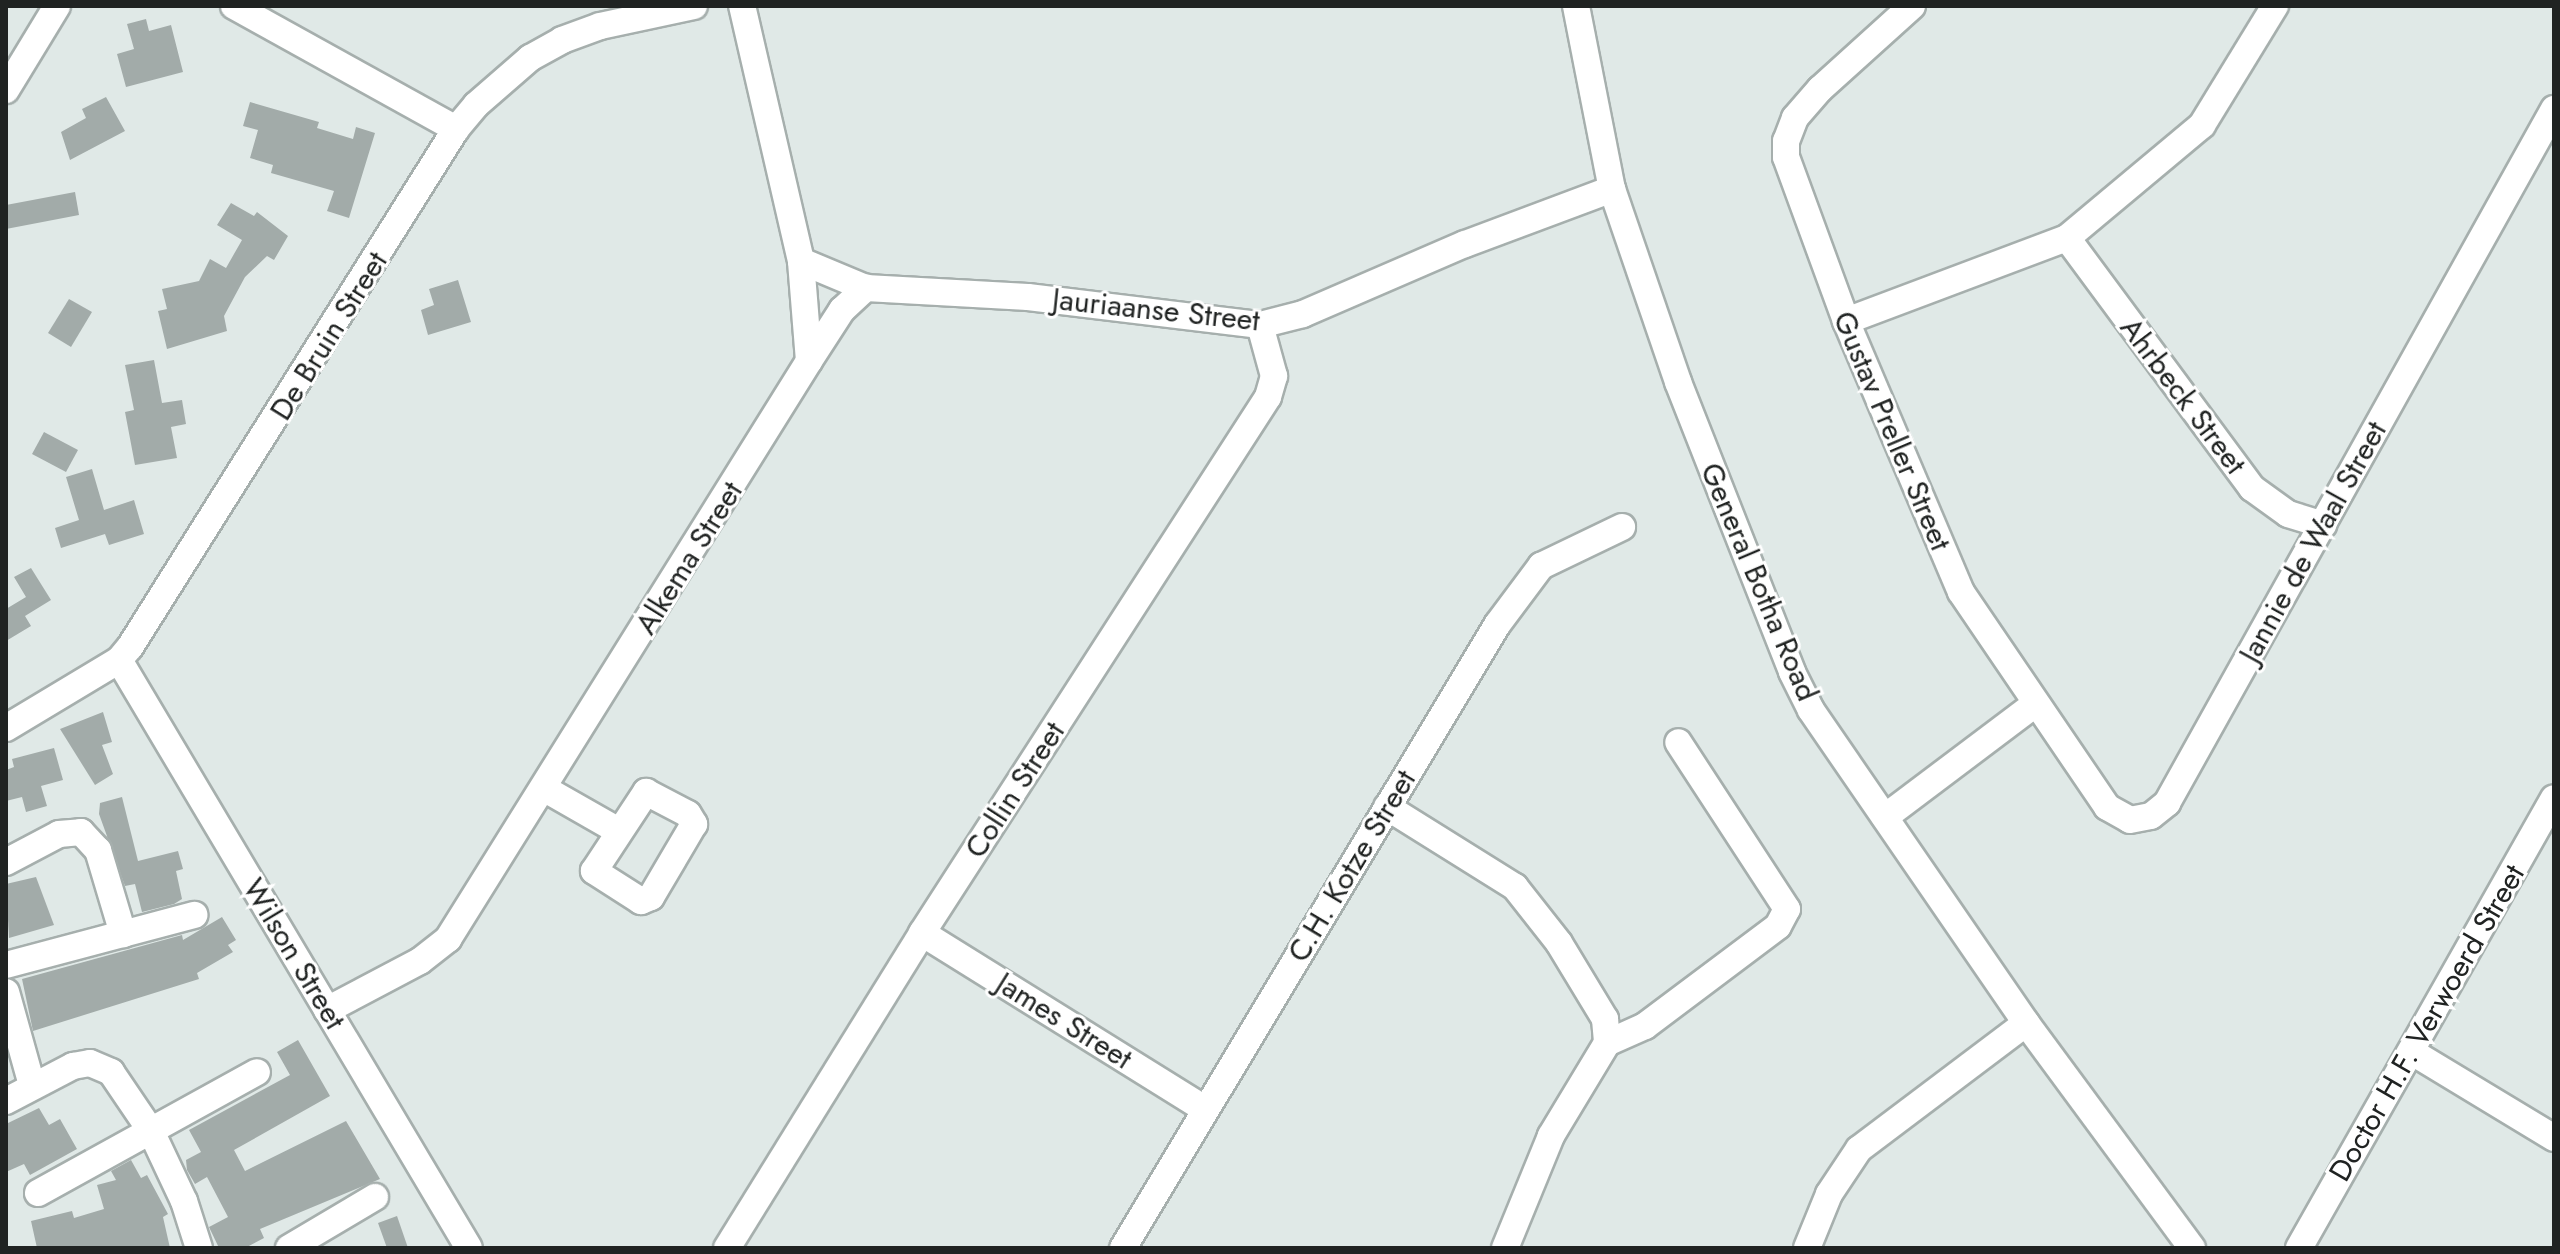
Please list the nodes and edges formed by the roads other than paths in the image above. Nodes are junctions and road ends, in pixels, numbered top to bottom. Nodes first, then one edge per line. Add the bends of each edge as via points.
1 (57, 6) edge
2 (234, 6) edge
3 (694, 6) edge
4 (742, 6) edge
5 (1576, 6) edge
6 (1912, 6) edge
7 (2275, 6) edge
8 (6, 90) edge
9 (2554, 109) edge
10 (456, 129) junction
11 (1612, 189) junction
12 (2067, 238) junction
13 (801, 261) junction
14 (866, 288) junction
15 (1846, 321) junction
16 (1260, 325) junction
17 (809, 361) junction
18 (2323, 525) junction
19 (1622, 527) dead end
20 (119, 660) junction
21 (2035, 704) junction
22 (6, 728) edge
23 (1678, 742) dead end
24 (545, 789) junction
25 (2554, 798) edge
26 (1387, 807) junction
27 (1885, 817) junction
28 (617, 830) dead end
29 (6, 862) edge
30 (194, 915) dead end
31 (922, 933) junction
32 (123, 934) junction
33 (6, 965) edge
34 (6, 992) edge
35 (327, 1010) junction
36 (2026, 1023) junction
37 (1607, 1043) junction
38 (2412, 1052) junction
39 (257, 1072) dead end
40 (32, 1085) junction
41 (6, 1101) edge
42 (1205, 1109) junction
43 (151, 1131) junction
44 (2554, 1138) edge
45 (38, 1193) dead end
46 (375, 1197) dead end
47 (199, 1248) edge
48 (289, 1248) edge
49 (469, 1248) edge
50 (727, 1248) edge
51 (1123, 1248) edge
52 (1505, 1248) edge
53 (1807, 1248) edge
54 (2192, 1248) edge
55 (2299, 1248) edge

1 - 8 street
2 - 10 street
3 - 10 street, De Bruin Street via 600,26 562,40 511,74
4 - 13 street
5 - 11 street, General Botha Road
6 - 15 street, Gustav Preller Street via 1820,89 1795,118 1786,141 1786,157
7 - 12 street via 2202,125
9 - 18 street, Jannie de Waal Street
10 - 20 street, De Bruin Street via 155,612
11 - 16 street, Jauriaanse Street via 1465,244 1303,314
11 - 27 street, General Botha Road via 1678,382 1777,639 1811,710
12 - 15 street
12 - 18 street, Ahrbeck Street via 2252,488 2288,514
13 - 14 street, Jauriaanse Street
13 - 17 street
14 - 16 street, Jauriaanse Street via 1028,297
14 - 17 street via 842,310
15 - 21 street, Gustav Preller Street via 1961,592
16 - 31 street, Collin Street via 1274,376 1268,397
17 - 24 street, Alkema Street
18 - 21 street, Jannie de Waal Street via 2157,813 2141,819 2116,816
19 - 26 street, C.H. Kotze Street via 1559,556 1524,585
20 - 22 street, De Bruin Street
20 - 35 street, Wilson Street
21 - 27 street
23 - 37 street via 1787,909 1778,926 1657,1017
24 - 28 street
24 - 35 street, Alkema Street via 448,939 420,961
25 - 38 street, Doctor H.F. Verwoerd Street
26 - 37 street via 1489,867 1533,907 1601,1007
26 - 42 street, C.H. Kotze Street
27 - 36 street, General Botha Road
29 - 32 street via 59,834 81,832 98,850
30 - 32 street
31 - 42 street, James Street
31 - 50 street, Collin Street
32 - 33 street
34 - 40 street
35 - 49 street, Wilson Street
36 - 53 street via 1859,1149 1829,1194
36 - 54 street, General Botha Road
37 - 52 street via 1551,1136
38 - 44 street
38 - 55 street, Doctor H.F. Verwoerd Street
39 - 43 street
40 - 41 street
40 - 43 street via 90,1063 111,1072
42 - 51 street, C.H. Kotze Street
43 - 45 street
43 - 47 street
46 - 48 street

